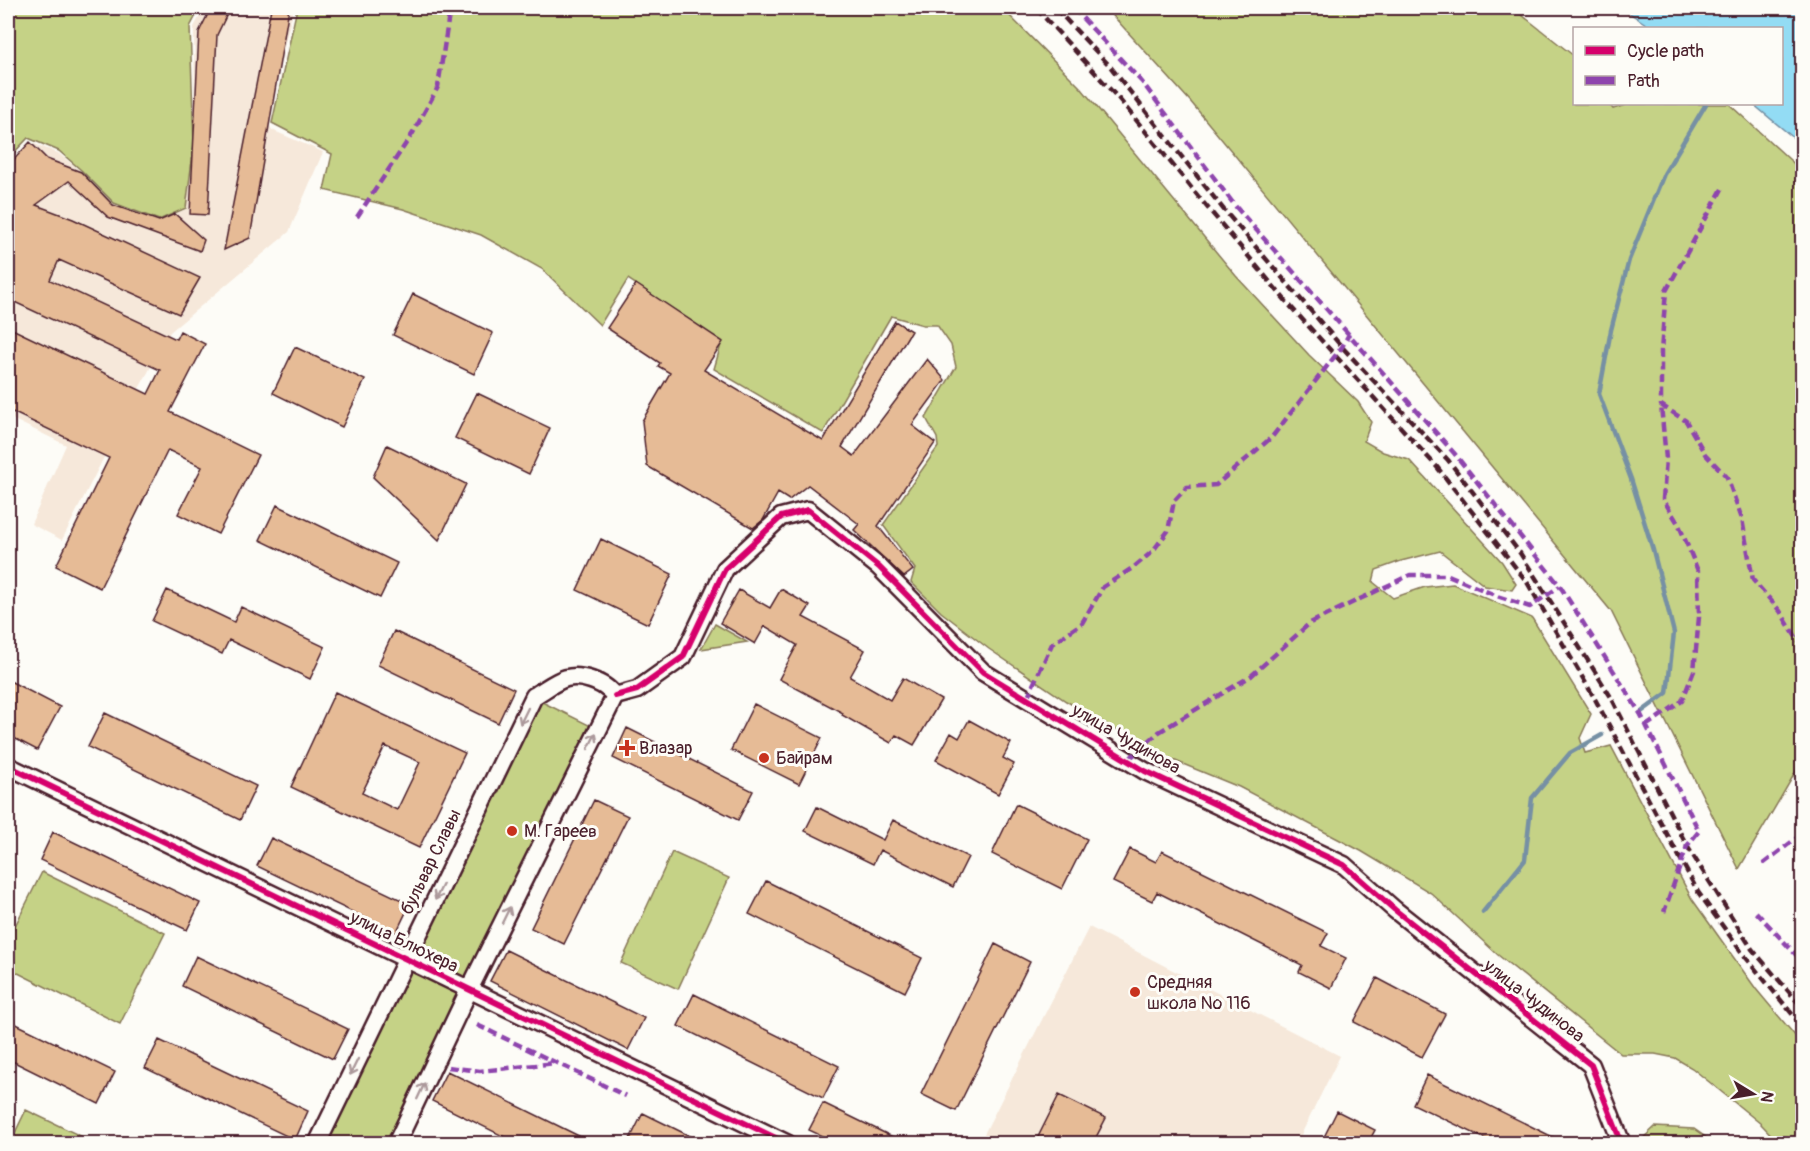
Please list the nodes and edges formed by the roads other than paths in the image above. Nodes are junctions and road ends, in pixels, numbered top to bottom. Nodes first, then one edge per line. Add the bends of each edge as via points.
1 (615, 696) junction
2 (8, 766) edge
3 (405, 960) junction
4 (468, 990) junction
5 (317, 1143) edge
6 (396, 1143) edge
7 (788, 1143) edge
8 (1622, 1143) edge

1 -> 3 street, бульвар Славы via 606,686 574,675 534,696
4 -> 1 street
1 - 8 street, улица Чудинова via 637,690 683,657 725,569 781,517 808,510 879,567 983,672 1145,771 1344,865 1591,1065
2 - 3 street, улица Блюхера
3 - 4 street, улица Блюхера
3 -> 5 street, бульвар Славы
6 -> 4 street
4 - 7 street, улица Блюхера

